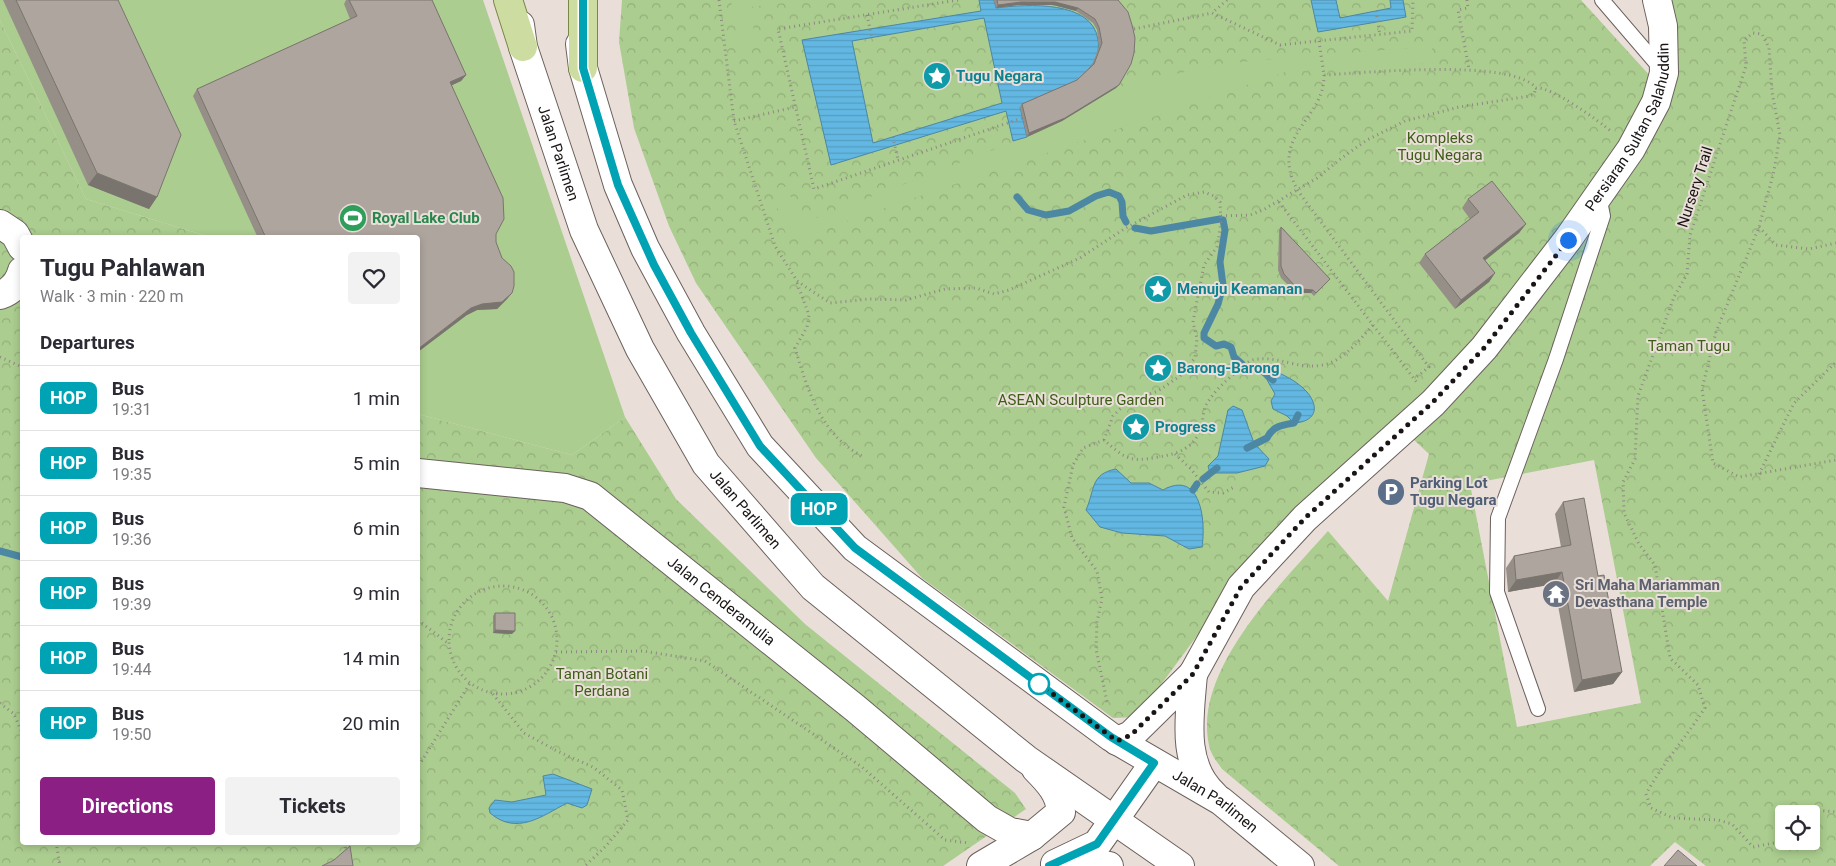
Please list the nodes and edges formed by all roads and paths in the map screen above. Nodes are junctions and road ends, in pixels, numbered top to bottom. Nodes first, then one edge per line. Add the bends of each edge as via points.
1 (508, 0) edge
2 (517, 0) edge
3 (574, 0) edge
4 (583, 0) edge
5 (719, 0) edge
6 (958, 0) edge
7 (1227, 0) edge
8 (1413, 0) edge
9 (1467, 0) edge
10 (1602, 0) edge
11 (1657, 0) edge
12 (1376, 11) dead end
13 (1212, 13) junction
14 (867, 15) junction
15 (1124, 32) edge
16 (1380, 35) junction
17 (872, 38) dead end
18 (1319, 41) junction
19 (523, 48) junction
20 (583, 68) junction
21 (1469, 69) junction
22 (1664, 73) junction
23 (1324, 75) junction
24 (1536, 88) junction
25 (795, 107) junction
26 (1030, 115) edge
27 (734, 121) junction
28 (893, 137) dead end
29 (1631, 149) junction
30 (898, 160) junction
31 (1298, 191) junction
32 (1598, 196) junction
33 (1278, 202) junction
34 (1221, 216) junction
35 (0, 224) edge
36 (1759, 227) junction
37 (20, 243) edge
38 (1836, 243) edge
39 (797, 281) junction
40 (1373, 325) junction
41 (0, 357) edge
42 (1836, 362) edge
43 (20, 366) edge
44 (1414, 378) junction
45 (1433, 402) junction
46 (1104, 440) junction
47 (1175, 454) junction
48 (864, 457) dead end
49 (1836, 460) edge
50 (420, 473) edge
51 (1759, 474) junction
52 (1236, 486) dead end
53 (420, 622) edge
54 (450, 644) junction
55 (556, 652) junction
56 (1193, 674) junction
57 (470, 682) junction
58 (492, 693) junction
59 (0, 703) edge
60 (1108, 708) dead end
61 (1538, 709) dead end
62 (20, 728) edge
63 (1117, 741) junction
64 (1026, 759) junction
65 (420, 763) edge
66 (1154, 763) junction
67 (1221, 801) junction
68 (1820, 810) edge
69 (1836, 812) edge
70 (986, 819) junction
71 (1115, 820) junction
72 (1032, 836) junction
73 (1775, 842) edge
74 (56, 845) edge
75 (345, 845) edge
76 (347, 858) edge
77 (977, 858) edge
78 (1054, 864) edge
79 (60, 866) edge
80 (585, 866) edge
81 (1109, 866) edge
82 (1180, 866) edge
83 (1300, 866) edge

1 - 19 main road
2 - 19 street, Jalan Parlimen
3 - 20 street, Jalan Parlimen
4 - 20 main road
5 - 27 path
6 - 14 path
7 - 13 path
8 - 16 path via 1412,31
9 - 21 path via 1468,8 1458,10
10 - 22 lane
11 - 22 street, Persiaran Sultan Salahuddin via 1663,26
12 - 16 path
13 - 15 path
13 - 18 path via 1280,45
14 - 17 path
14 - 25 path via 778,29
16 - 18 path
18 - 23 path
19 - 64 street, Jalan Parlimen via 584,230 640,349 706,464 813,586
20 - 63 street, Jalan Parlimen via 618,185 645,248 691,333 760,446 855,548
21 - 23 path
21 - 24 path via 1502,74 1530,82
22 - 29 street, Persiaran Sultan Salahuddin via 1656,102
23 - 31 path via 1318,102 1303,121 1291,149 1290,175
24 - 29 path via 1543,88 1602,123
24 - 31 path via 1534,94 1522,98 1459,107 1405,121 1367,140
25 - 27 path
25 - 30 path via 814,189
26 - 30 path
27 - 39 path via 775,246
28 - 30 path
29 - 32 street, Persiaran Sultan Salahuddin
31 - 33 path
31 - 44 path via 1430,367
32 - 45 street, Persiaran Sultan Salahuddin via 1484,348
32 - 61 lane via 1603,216 1556,359 1498,518 1497,592
33 - 34 path via 1250,215
33 - 40 path
34 - 39 path via 1220,202 1214,196 1204,192 1187,195 1124,229 1080,258 1044,276 994,294 976,288 945,288 906,300 830,303
34 - 46 path via 1217,246 1204,265 1193,322 1197,338 1195,358 1180,376 1158,391 1128,402 1113,416
35 - 37 street via 15,234
36 - 38 path via 1776,245 1809,249
36 - 51 path, Nursery Trail via 1716,332 1702,389 1713,463 1739,477
36 - 73 path, Nursery Trail via 1780,135 1772,92 1769,48 1762,34 1753,33 1744,40 1746,66 1690,235 1688,274 1674,297 1638,396 1635,459 1623,482 1624,513 1639,544 1655,565 1670,658 1698,686 1705,708 1646,794 1651,808 1673,818 1718,820 1732,824 1753,847
39 - 48 path via 809,314 807,327 796,348 805,379 824,422 838,440
40 - 44 path
40 - 47 path via 1349,353 1335,362 1315,366 1270,358 1251,360 1225,382 1206,406 1191,446
41 - 43 path
42 - 51 path via 1794,403
44 - 45 path
45 - 56 street, Persiaran Sultan Salahuddin via 1305,518 1241,587
46 - 47 path via 1126,459 1147,460
46 - 60 path via 1083,448 1074,466 1064,507 1072,538 1098,571 1102,599 1096,648
47 - 52 path via 1191,468 1209,492 1223,493
49 - 51 path, Nursery Trail
50 - 70 street, Jalan Cenderamulia via 565,488 590,496 855,708
53 - 54 path
54 - 55 path via 450,628 456,612 468,599 482,590 498,586 515,587 531,593 553,618
54 - 57 path via 453,659
55 - 58 path via 550,667 525,690 509,694
55 - 77 path via 643,651 705,660 862,766 945,840
56 - 63 street via 1131,735
56 - 67 street via 1189,743 1204,786
57 - 58 path
57 - 65 path
58 - 80 path via 524,733 593,767 622,790 628,820
59 - 62 path via 14,714
63 - 66 street, Jalan Parlimen
64 - 71 street, Jalan Parlimen
64 - 72 street via 1048,781 1060,800 1061,812
66 - 67 street, Jalan Parlimen
66 - 71 street
67 - 83 street, Jalan Parlimen
68 - 69 path
70 - 72 street, Jalan Cenderamulia via 1010,832
70 - 77 street via 987,847
71 - 78 street via 1097,844
71 - 82 street, Jalan Parlimen
72 - 77 street
74 - 79 path
75 - 76 path
78 - 81 street via 1083,861

